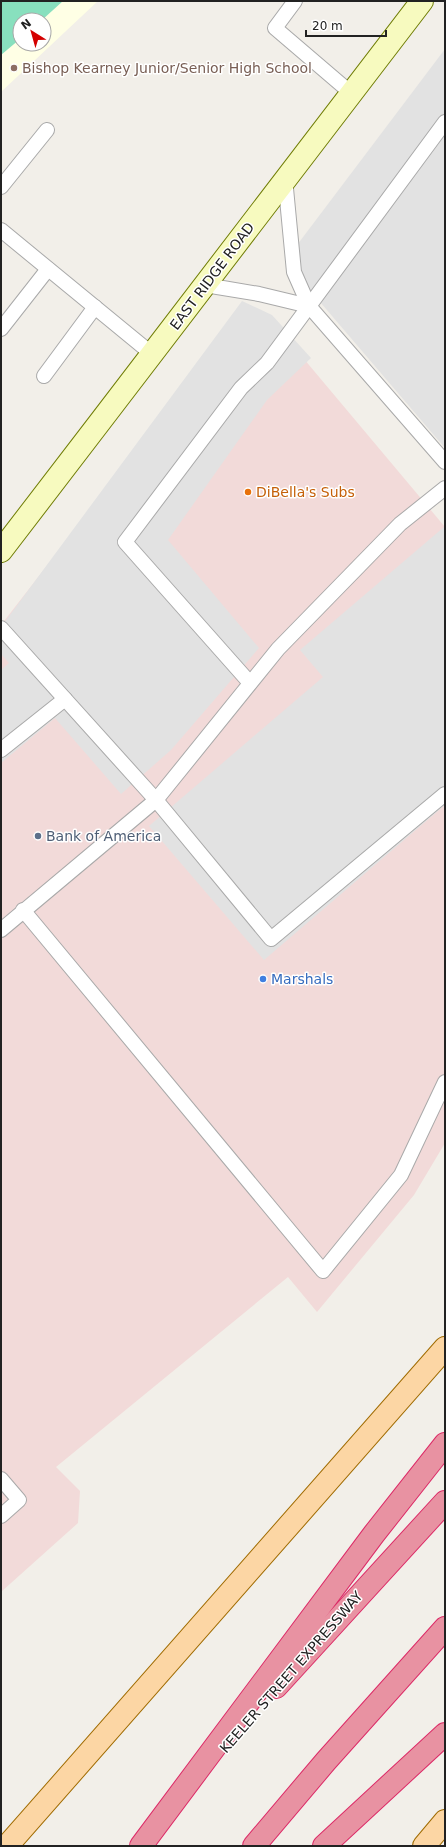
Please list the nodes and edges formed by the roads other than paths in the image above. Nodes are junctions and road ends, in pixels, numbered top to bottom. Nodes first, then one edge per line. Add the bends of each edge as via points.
1 (295, 1) edge
2 (422, 1) edge
3 (351, 93) junction
4 (445, 122) edge
5 (47, 130) dead end
6 (285, 178) junction
7 (1, 187) edge
8 (1, 230) edge
9 (48, 269) junction
10 (205, 285) junction
11 (309, 306) junction
12 (95, 307) junction
13 (1, 329) edge
14 (152, 354) junction
15 (44, 376) dead end
16 (445, 462) edge
17 (445, 488) edge
18 (1, 551) edge
19 (1, 628) edge
20 (250, 683) junction
21 (65, 699) junction
22 (1, 750) edge
23 (445, 794) edge
24 (156, 800) junction
25 (23, 910) junction
26 (1, 930) edge
27 (445, 1082) edge
28 (445, 1348) edge
29 (445, 1444) edge
30 (1, 1478) edge
31 (445, 1502) edge
32 (1, 1516) edge
33 (445, 1628) edge
34 (445, 1734) edge
35 (445, 1821) edge
36 (7, 1846) edge
37 (142, 1846) edge
38 (254, 1846) edge
39 (324, 1846) edge
40 (424, 1846) edge

1 - 3 lane via 275,28
2 - 3 main road, EAST RIDGE ROAD
3 - 6 main road, EAST RIDGE ROAD
4 - 11 lane
5 - 7 lane
6 - 10 main road, EAST RIDGE ROAD
6 - 11 lane via 294,272
8 - 9 lane
9 - 12 lane
9 - 13 lane
10 - 11 lane
10 - 14 main road, EAST RIDGE ROAD
11 - 16 lane
11 - 20 lane via 267,363 241,388 125,542
12 - 14 lane
12 - 15 lane
14 - 18 main road, EAST RIDGE ROAD
17 - 20 lane via 400,524 278,649
19 - 21 lane
20 - 24 lane
21 - 22 lane
21 - 24 lane
23 - 24 lane via 271,939
24 - 25 lane
25 - 26 lane
25 - 27 lane via 323,1271 401,1175
28 - 36 main road
29 - 37 highway via 374,1534
30 - 32 lane via 19,1500
31 - 37 highway, KEELER STREET EXPRESSWAY via 312,1646
33 - 38 highway
34 - 39 highway
35 - 40 main road

